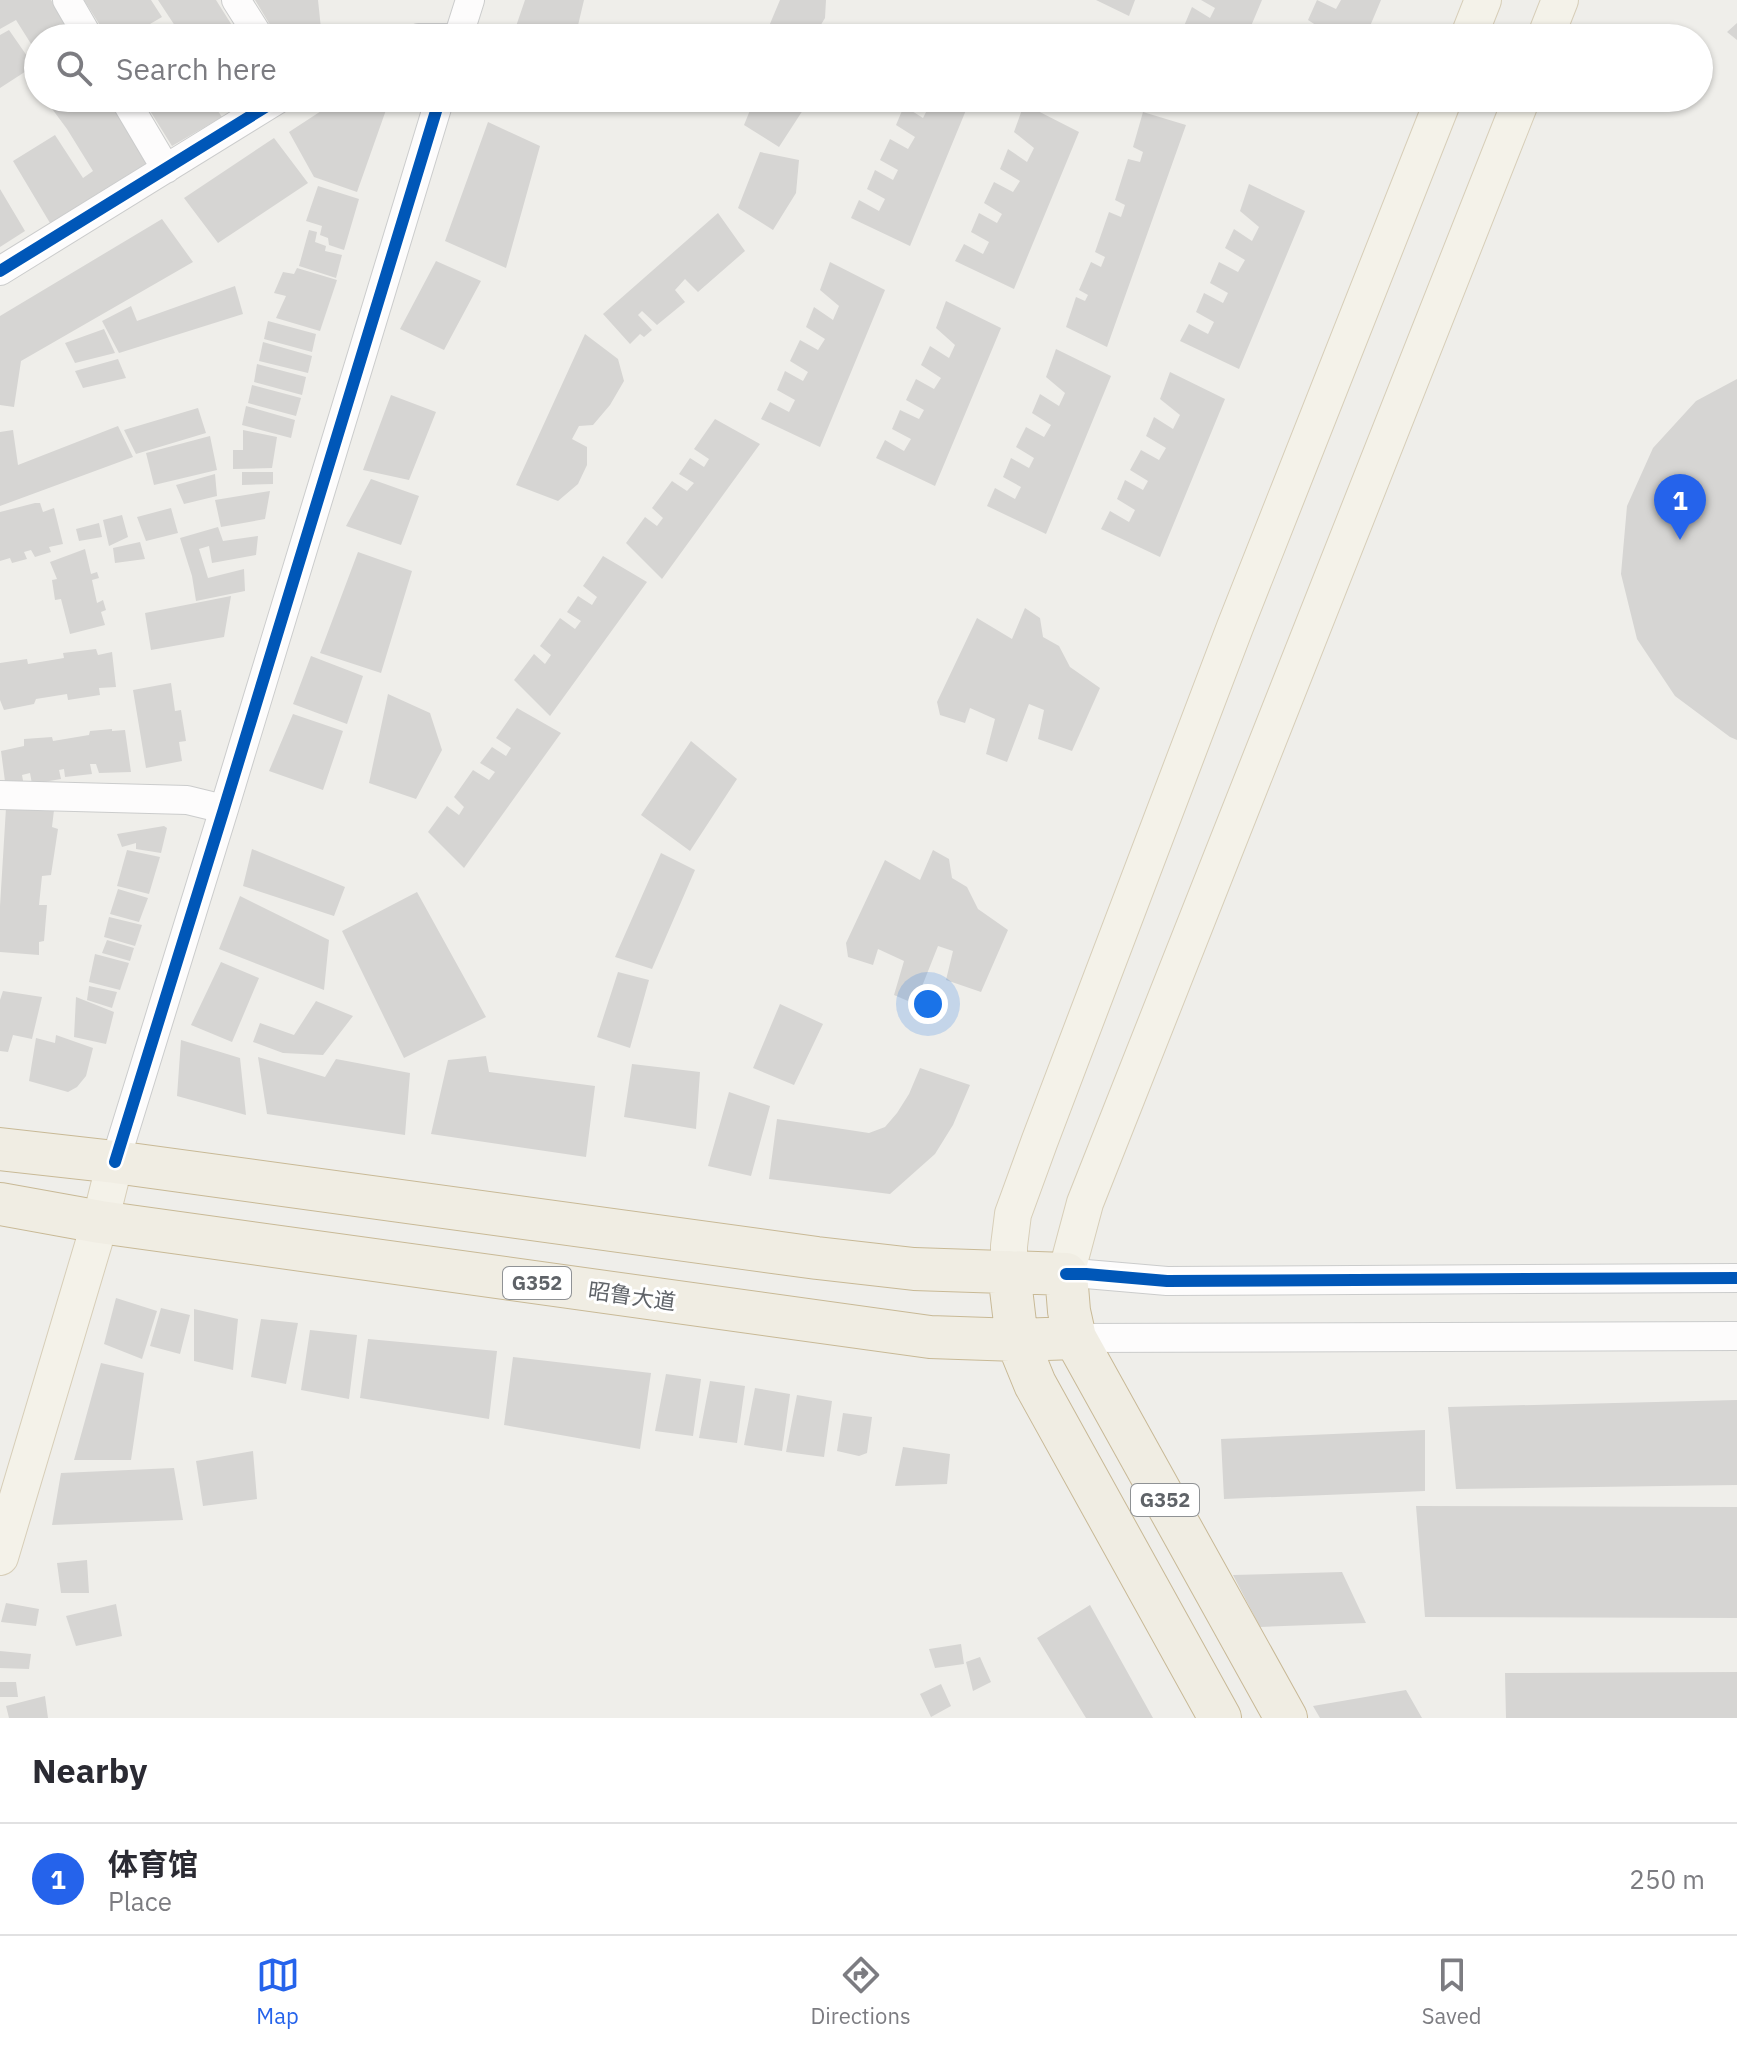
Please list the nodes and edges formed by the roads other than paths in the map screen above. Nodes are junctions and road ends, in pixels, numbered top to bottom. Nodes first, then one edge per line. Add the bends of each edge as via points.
1 (67, 0) edge
2 (236, 0) edge
3 (470, 0) edge
4 (1483, 0) edge
5 (1560, 0) edge
6 (81, 24) edge
7 (251, 24) edge
8 (462, 24) edge
9 (1474, 24) edge
10 (1551, 24) edge
11 (132, 112) edge
12 (258, 112) edge
13 (436, 112) edge
14 (1438, 112) edge
15 (1516, 112) edge
16 (166, 169) junction
17 (0, 271) edge
18 (0, 795) edge
19 (224, 809) junction
20 (0, 1149) edge
21 (115, 1162) junction
22 (0, 1204) edge
23 (100, 1222) junction
24 (1009, 1272) junction
25 (1066, 1274) junction
26 (1737, 1278) edge
27 (1737, 1336) edge
28 (1075, 1338) junction
29 (1017, 1340) junction
30 (0, 1557) edge
31 (1220, 1718) edge
32 (1286, 1718) edge

1 - 6 street
2 - 7 street
3 - 8 street
4 - 9 main road
5 - 10 main road
11 - 16 street
12 - 16 street
13 - 19 street
14 - 24 main road via 1040,1140 1013,1214
15 - 25 main road via 1085,1203
16 - 17 street
18 - 19 street via 187,800
19 - 21 street
20 - 21 highway
21 - 23 main road
21 - 24 highway via 817,1258
22 - 23 highway, 昭鲁大道 / G352
23 - 29 highway, 昭鲁大道 / G352 via 840,1326
23 - 30 main road
24 - 25 highway
24 - 29 highway, G352
25 - 26 street via 1167,1281
25 - 28 highway, G352
27 - 28 street
28 - 29 highway, 昭鲁大道 / G352
28 - 32 highway, G352
29 - 31 highway, G352 via 1052,1417

